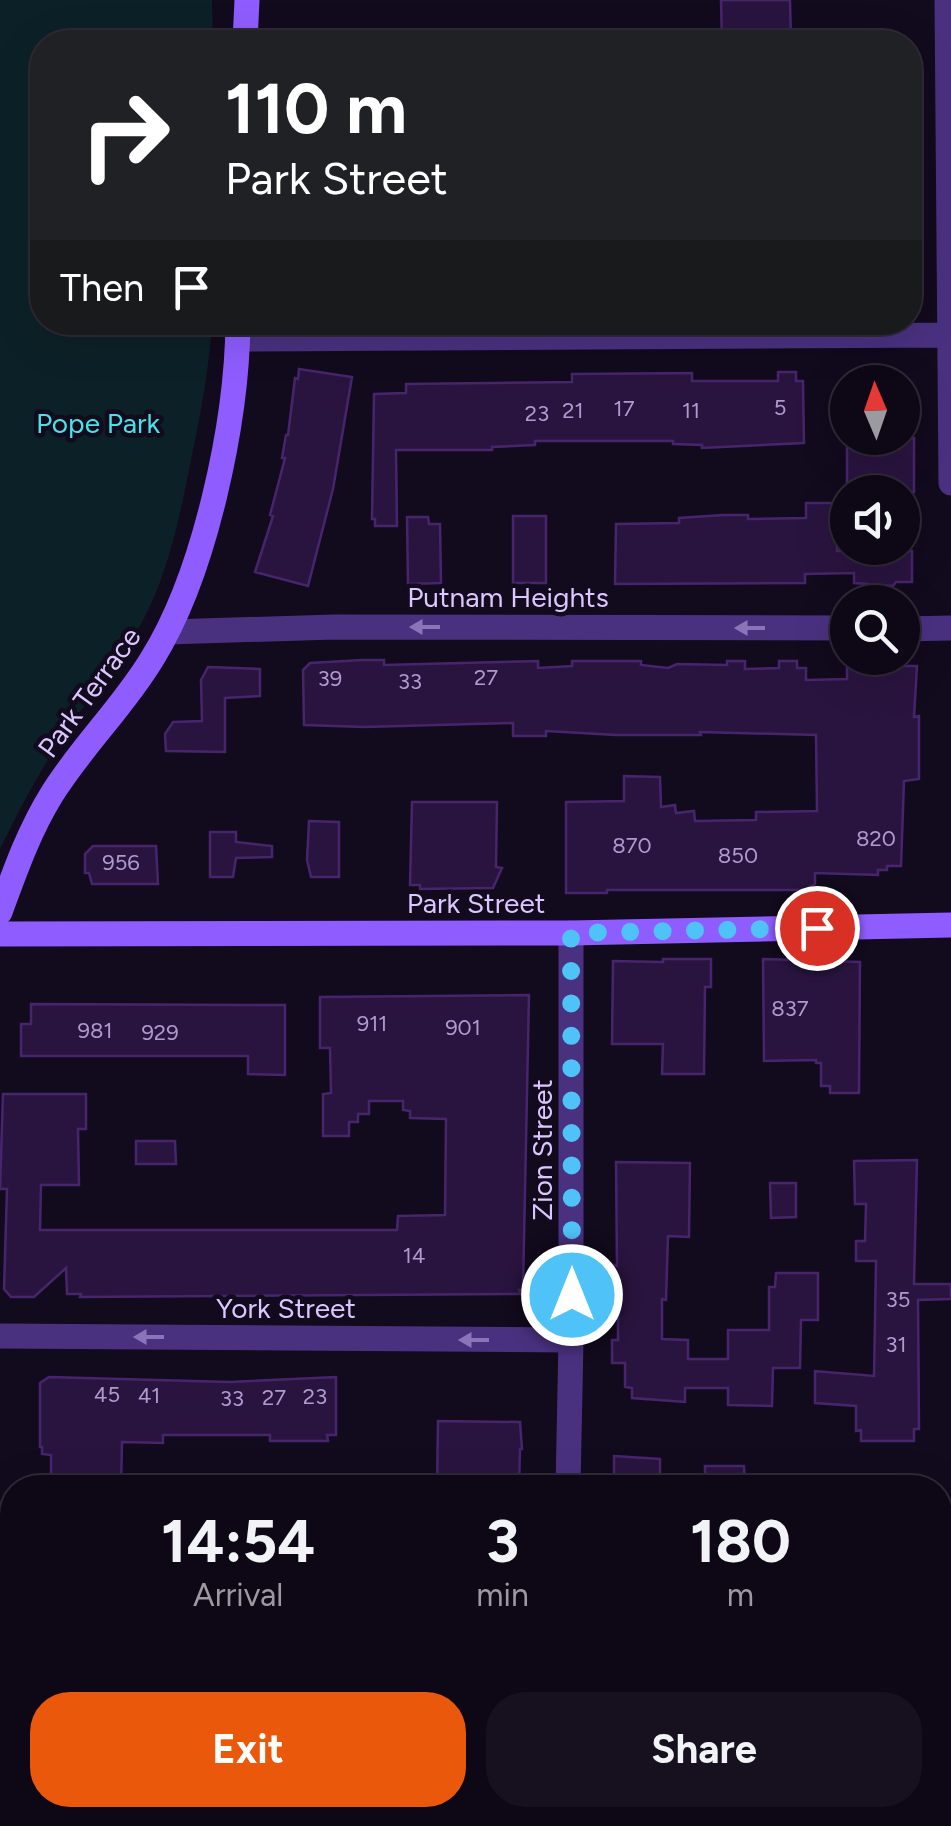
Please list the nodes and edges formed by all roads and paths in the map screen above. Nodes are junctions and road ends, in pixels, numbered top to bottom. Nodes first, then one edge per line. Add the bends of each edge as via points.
1 (246, 0) edge
2 (946, 0) edge
3 (245, 30) edge
4 (237, 335) edge
5 (922, 335) edge
6 (949, 335) edge
7 (951, 482) edge
8 (830, 628) edge
9 (920, 628) edge
10 (951, 628) edge
11 (168, 632) junction
12 (0, 912) edge
13 (951, 925) edge
14 (571, 933) junction
15 (0, 934) edge
16 (0, 1336) edge
17 (571, 1340) junction
18 (568, 1475) edge

1 - 3 main road
2 - 6 street
4 - 11 main road, Park Terrace via 211,508
5 - 6 street
6 - 7 street
8 -> 11 street, Putnam Heights
9 - 10 street
11 - 12 main road, Park Terrace via 52,794
13 - 14 main road, Park Street
14 - 15 main road, Park Street
14 - 17 street, Zion Street
17 -> 16 street, York Street
17 - 18 street, Zion Street

